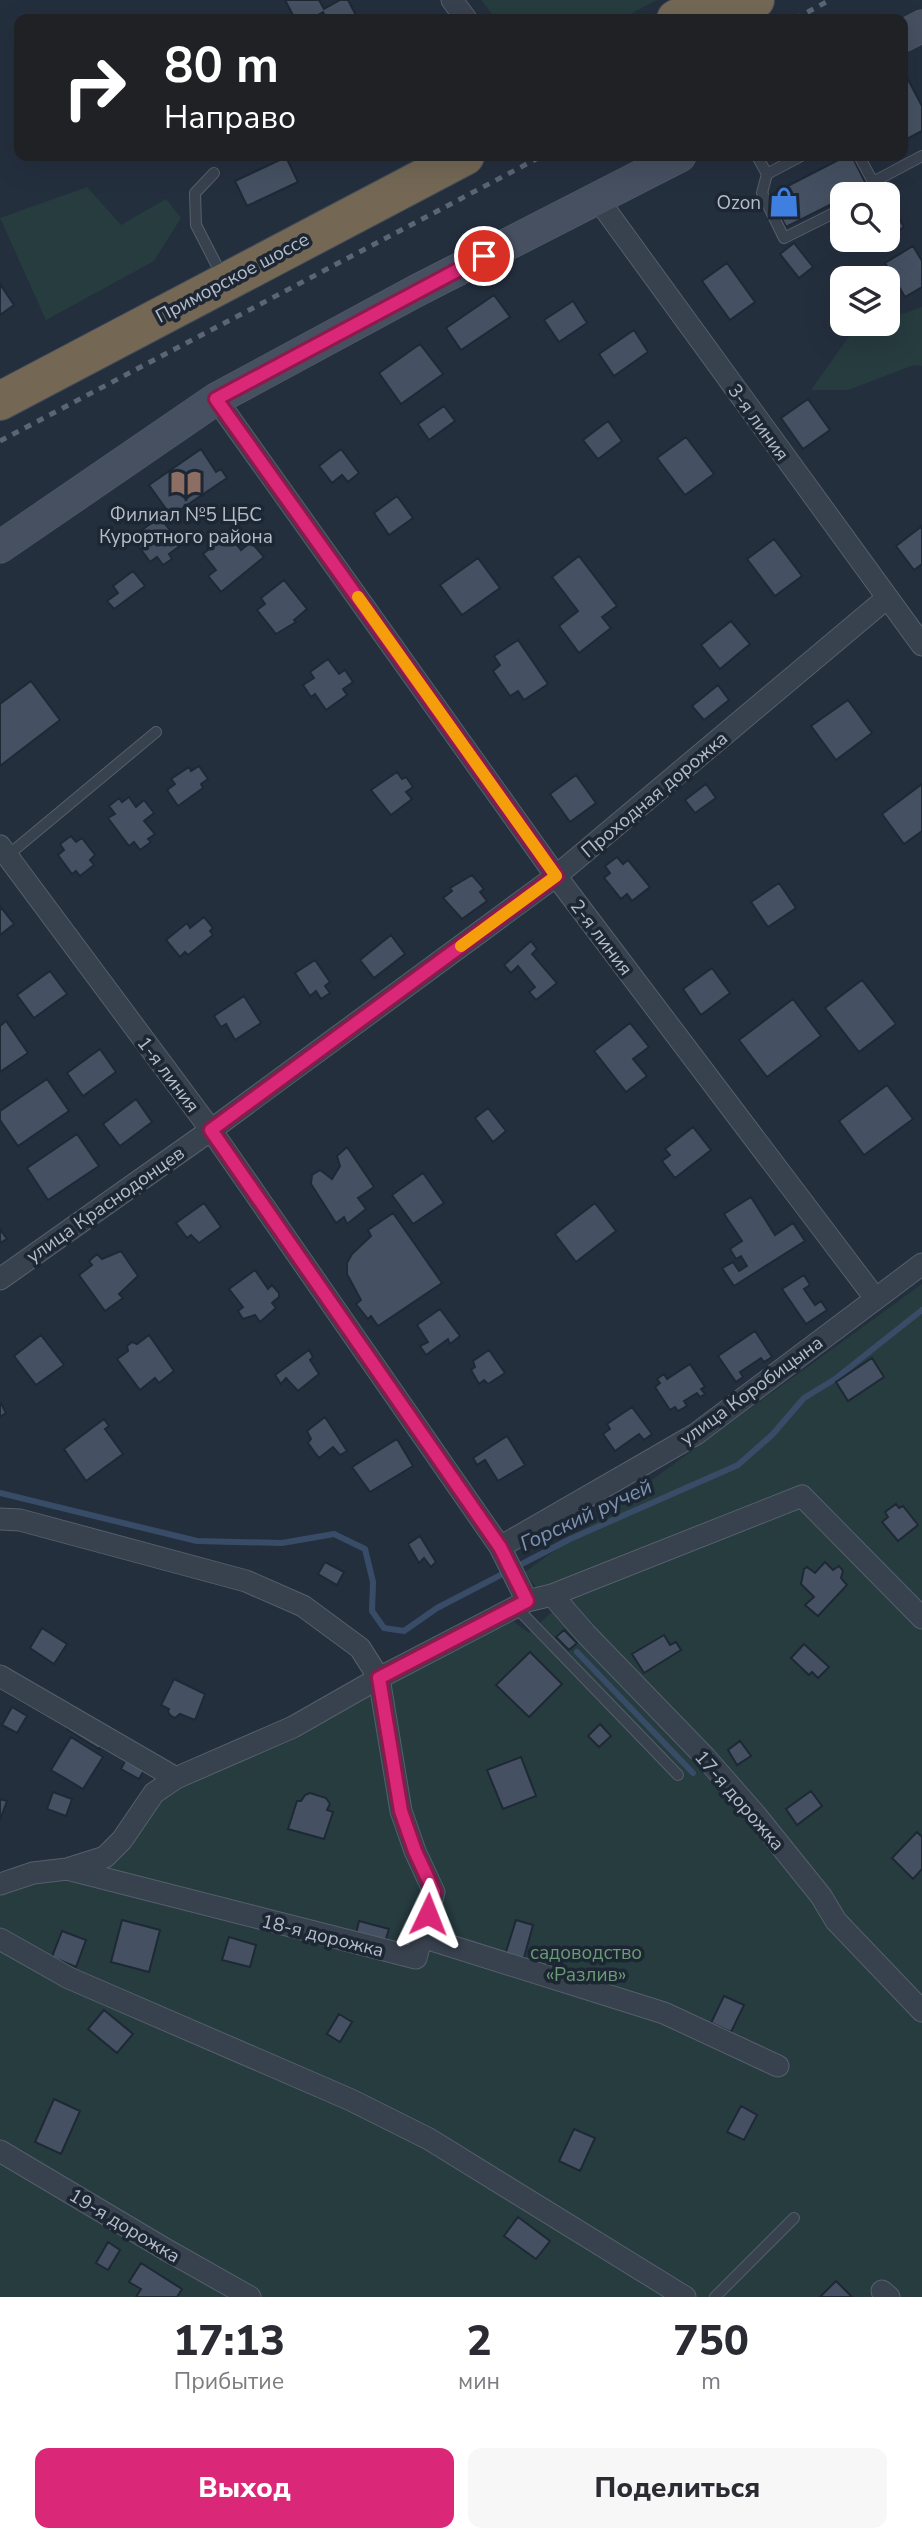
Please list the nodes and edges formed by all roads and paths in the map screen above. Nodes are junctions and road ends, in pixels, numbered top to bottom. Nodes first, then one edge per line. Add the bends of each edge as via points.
1 (713, 0) edge
2 (755, 0) edge
3 (686, 14) edge
4 (729, 14) edge
5 (922, 156) edge
6 (408, 161) edge
7 (455, 161) edge
8 (670, 161) edge
9 (760, 161) edge
10 (792, 161) edge
11 (862, 161) edge
12 (214, 173) dead end
13 (767, 174) junction
14 (873, 182) joint
15 (597, 198) junction
16 (830, 215) edge
17 (216, 264) junction
18 (0, 378) edge
19 (216, 399) junction
20 (0, 401) edge
21 (0, 547) edge
22 (887, 598) junction
23 (922, 645) edge
24 (156, 732) dead end
25 (3, 851) edge
26 (556, 876) junction
27 (211, 1130) junction
28 (922, 1264) edge
29 (0, 1279) edge
30 (875, 1298) junction
31 (0, 1519) edge
32 (503, 1554) junction
33 (552, 1594) junction
34 (520, 1597) junction
35 (922, 1618) edge
36 (0, 1676) edge
37 (379, 1678) junction
38 (678, 1775) dead end
39 (176, 1779) junction
40 (67, 1870) junction
41 (0, 1884) edge
42 (422, 1937) junction
43 (0, 1939) edge
44 (922, 2011) edge
45 (778, 2066) dead end
46 (0, 2151) edge
47 (794, 2218) dead end
48 (250, 2297) edge
49 (685, 2297) edge
50 (715, 2297) edge

1 - 3 highway
2 - 4 highway
5 - 14 lane
6 - 17 highway, Приморское шоссе
7 - 20 highway, Приморское шоссе
8 - 15 street
9 - 13 lane
10 - 13 lane
11 - 14 lane
12 - 17 lane via 195,193 196,225
13 - 16 lane via 762,193 784,238
15 - 19 street
15 - 22 street, 3-я линия
17 - 18 highway, Приморское шоссе
19 - 21 street
19 - 26 street, 2-я линия
22 - 23 street, 3-я линия
22 - 26 street, Проходная дорожка
24 - 25 lane
25 - 27 street, 1-я линия
26 - 27 street, Проходная дорожка
26 - 30 street, 2-я линия
27 - 29 street, улица Краснодонцев
27 - 32 street, 1-я линия
28 - 30 street, улица Коробицына
30 - 32 street, улица Коробицына via 696,1434
31 - 37 street via 20,1520 246,1581 303,1606 360,1647
32 - 34 street, 1-я линия
33 - 34 street
33 - 35 street via 802,1496
33 - 44 street, 17-я дорожка via 705,1757 821,1896 836,1921
34 - 37 street
34 - 38 lane
36 - 39 street
37 - 39 street via 293,1727
37 - 42 street via 401,1811 434,1892
39 - 40 street via 154,1793 122,1840 104,1857
40 - 41 street via 33,1872
40 - 42 street, 18-я дорожка via 416,1958
42 - 45 street via 664,2013
43 - 49 street via 69,1978 351,2100 429,2139
46 - 48 street, 19-я дорожка
47 - 50 lane

